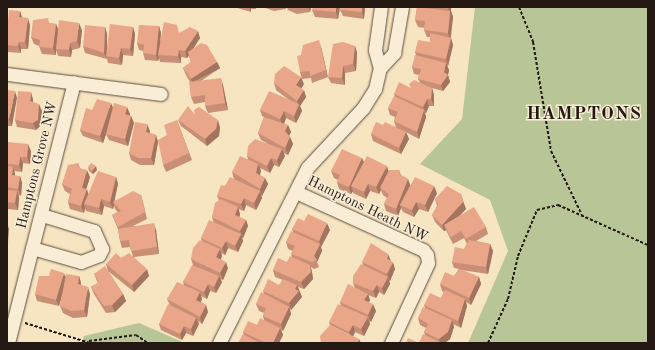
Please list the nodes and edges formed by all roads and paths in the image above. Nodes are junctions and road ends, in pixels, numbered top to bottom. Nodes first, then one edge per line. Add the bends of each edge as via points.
1 (381, 7) edge
2 (402, 7) edge
3 (519, 7) edge
4 (380, 68) junction
5 (7, 74) edge
6 (74, 82) junction
7 (161, 94) dead end
8 (296, 192) junction
9 (42, 215) junction
10 (582, 216) junction
11 (648, 245) edge
12 (32, 248) junction
13 (13, 320) junction
14 (89, 342) edge
15 (8, 343) edge
16 (148, 343) edge
17 (220, 343) edge
18 (391, 343) edge
19 (488, 343) edge

1 - 4 street, Hamptons Heath NW via 375,50
2 - 4 street, Hamptons Heath NW via 394,53
3 - 10 path via 533,42 550,151
4 - 8 street, Hamptons Heath NW via 374,89 363,108 316,156
5 - 6 street
6 - 7 street
6 - 9 street, Hamptons Grove NW
8 - 17 street, Hamptons Heath NW
8 - 18 street, Hamptons Heath NW via 423,250 427,255 428,263
9 - 12 street, Hamptons Grove NW
9 - 12 street via 94,231 102,249 99,255 81,262
10 - 11 path
10 - 19 path via 553,204 535,212 518,256 508,299
12 - 13 street, Hamptons Grove NW
13 - 14 path
13 - 15 street, Hamptons Grove NW
14 - 16 path via 136,334

